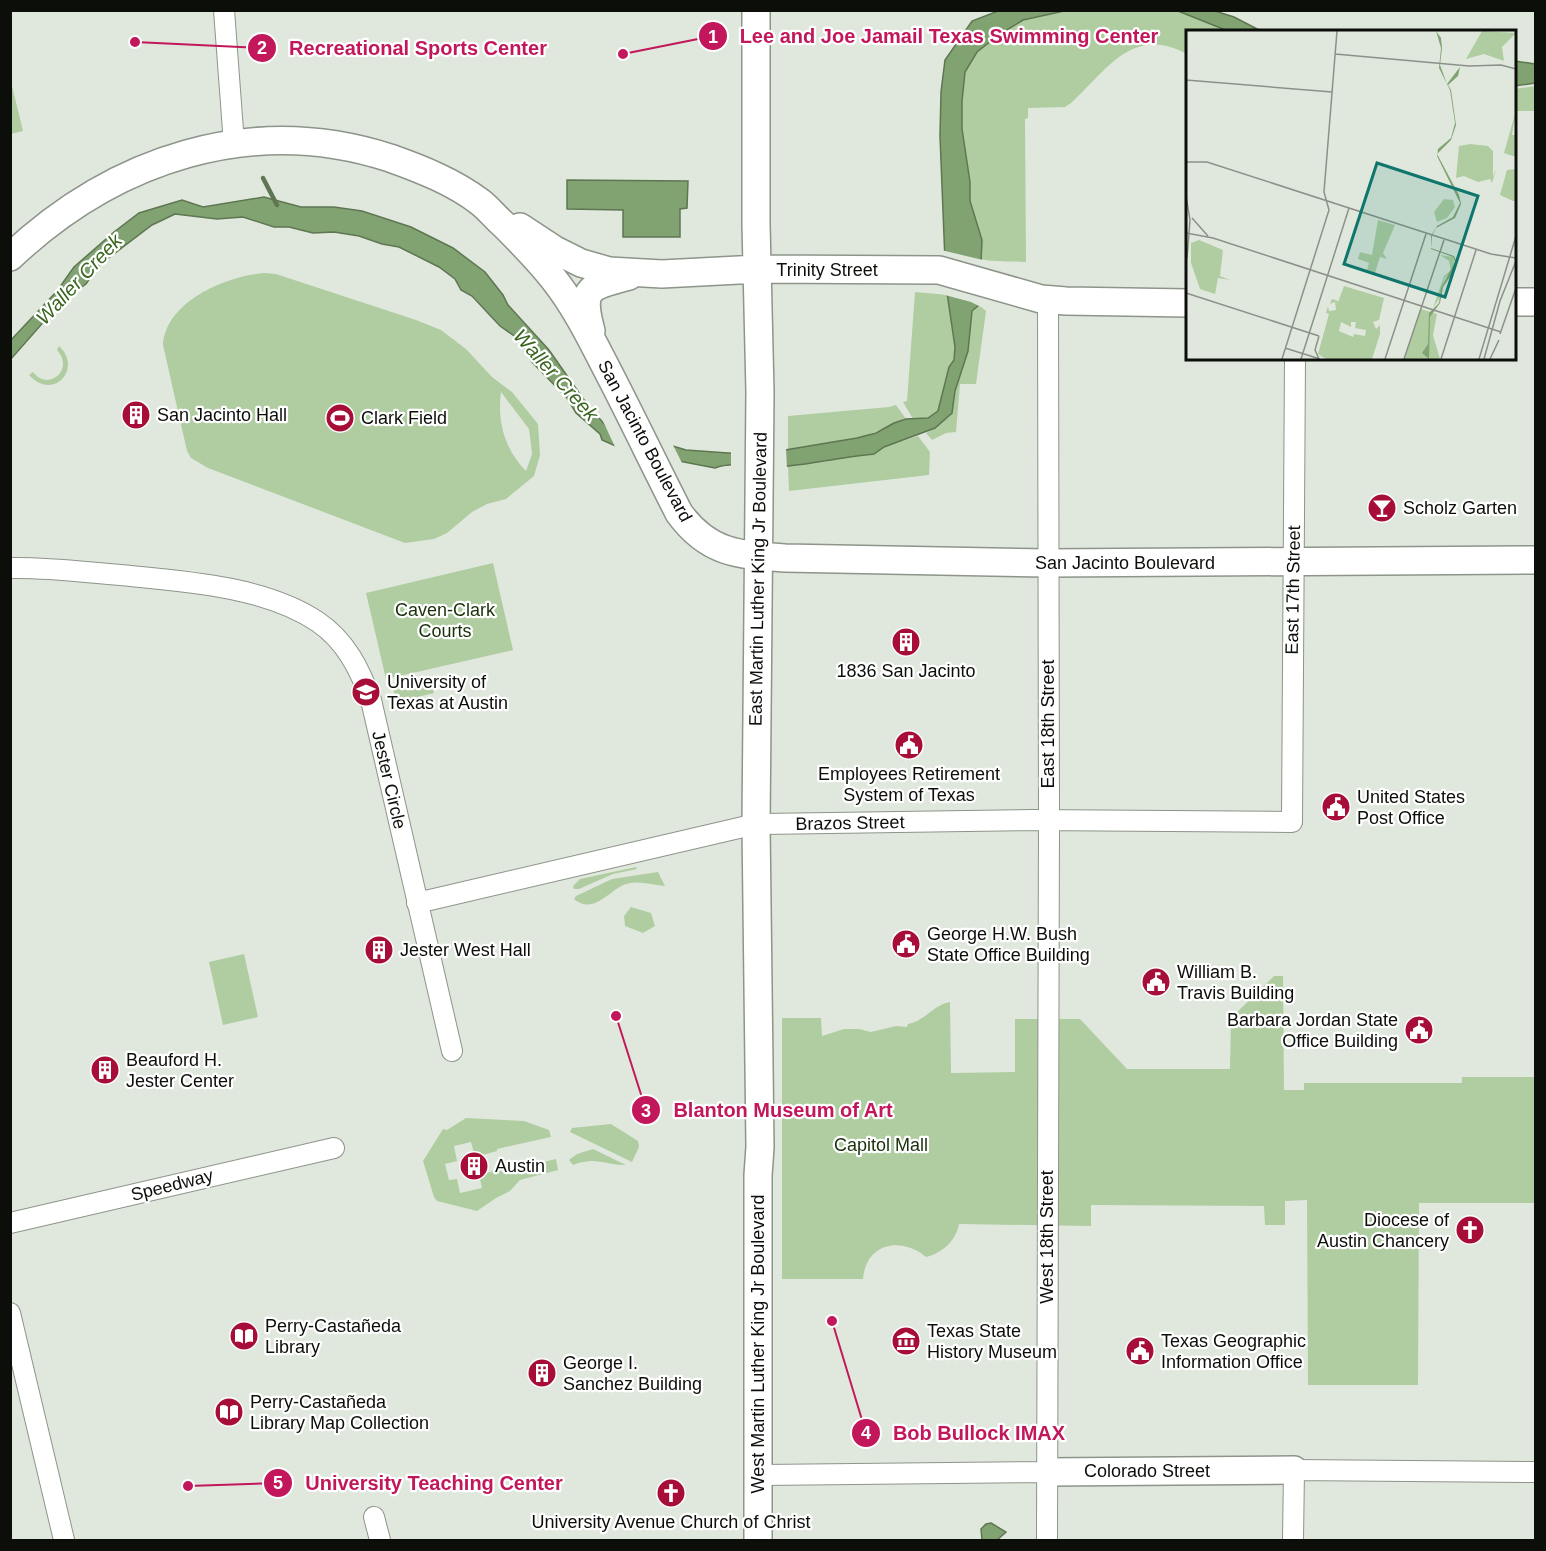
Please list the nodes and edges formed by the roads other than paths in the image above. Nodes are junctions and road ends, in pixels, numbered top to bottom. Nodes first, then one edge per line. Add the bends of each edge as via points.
1 (224, 10) edge
2 (756, 10) edge
3 (234, 144) junction
4 (481, 202) junction
5 (10, 257) edge
6 (758, 269) junction
7 (636, 274) junction
8 (1048, 299) junction
9 (1516, 302) edge
10 (1536, 302) edge
11 (1186, 303) edge
12 (595, 348) junction
13 (1295, 360) edge
14 (758, 556) junction
15 (1536, 560) edge
16 (1048, 563) junction
17 (1293, 563) junction
18 (10, 568) edge
19 (1049, 820) junction
20 (1292, 822) joint
21 (756, 825) junction
22 (417, 903) junction
23 (452, 1051) dead end
24 (760, 1147) joint
25 (334, 1148) dead end
26 (1047, 1149) joint
27 (10, 1223) edge
28 (10, 1313) edge
29 (1294, 1470) junction
30 (1047, 1472) junction
31 (1536, 1472) edge
32 (758, 1475) junction
33 (374, 1517) dead end
34 (64, 1540) edge
35 (380, 1540) edge
36 (758, 1540) edge
37 (1047, 1540) edge
38 (1293, 1540) edge

1 - 3 street
2 - 6 main road, East Martin Luther King Jr Boulevard
3 - 4 main road, San Jacinto Boulevard via 279,141 347,146 409,165
3 - 5 main road, San Jacinto Boulevard via 171,158 120,178 47,226
4 - 7 main road, Trinity Street via 581,263 609,272
4 - 12 main road, San Jacinto Boulevard via 546,270 577,313
6 - 7 main road, Trinity Street
6 - 8 main road, Trinity Street via 950,272
6 - 14 main road, East Martin Luther King Jr Boulevard
7 - 12 main road via 591,289 586,313
8 - 11 main road, Trinity Street
8 - 16 street, East 18th Street
9 - 10 main road
12 - 14 main road, San Jacinto Boulevard via 679,513 692,530 721,548
13 - 17 street, East 17th Street
14 - 16 main road, San Jacinto Boulevard
14 - 21 main road, East Martin Luther King Jr Boulevard
15 - 17 main road, San Jacinto Boulevard
16 - 17 main road, San Jacinto Boulevard
16 - 19 street, East 18th Street
17 - 20 street, East 17th Street
18 - 22 street, Jester Circle via 180,580 228,588 281,603 318,622 351,655 371,700
19 - 20 street, Brazos Street
19 - 21 street, Brazos Street
19 - 26 street, East 18th Street
21 - 22 street, Brazos Street
21 - 24 main road, East Martin Luther King Jr Boulevard
22 - 23 street, Jester Circle
24 - 32 main road, West Martin Luther King Jr Boulevard
25 - 27 street, Speedway
26 - 30 street, West 18th Street
28 - 34 street
29 - 30 main road, Colorado Street
29 - 31 street, Colorado Street
29 - 38 street
30 - 32 street, Colorado Street
30 - 37 street, West 18th Street
32 - 36 main road, West Martin Luther King Jr Boulevard
33 - 35 street

